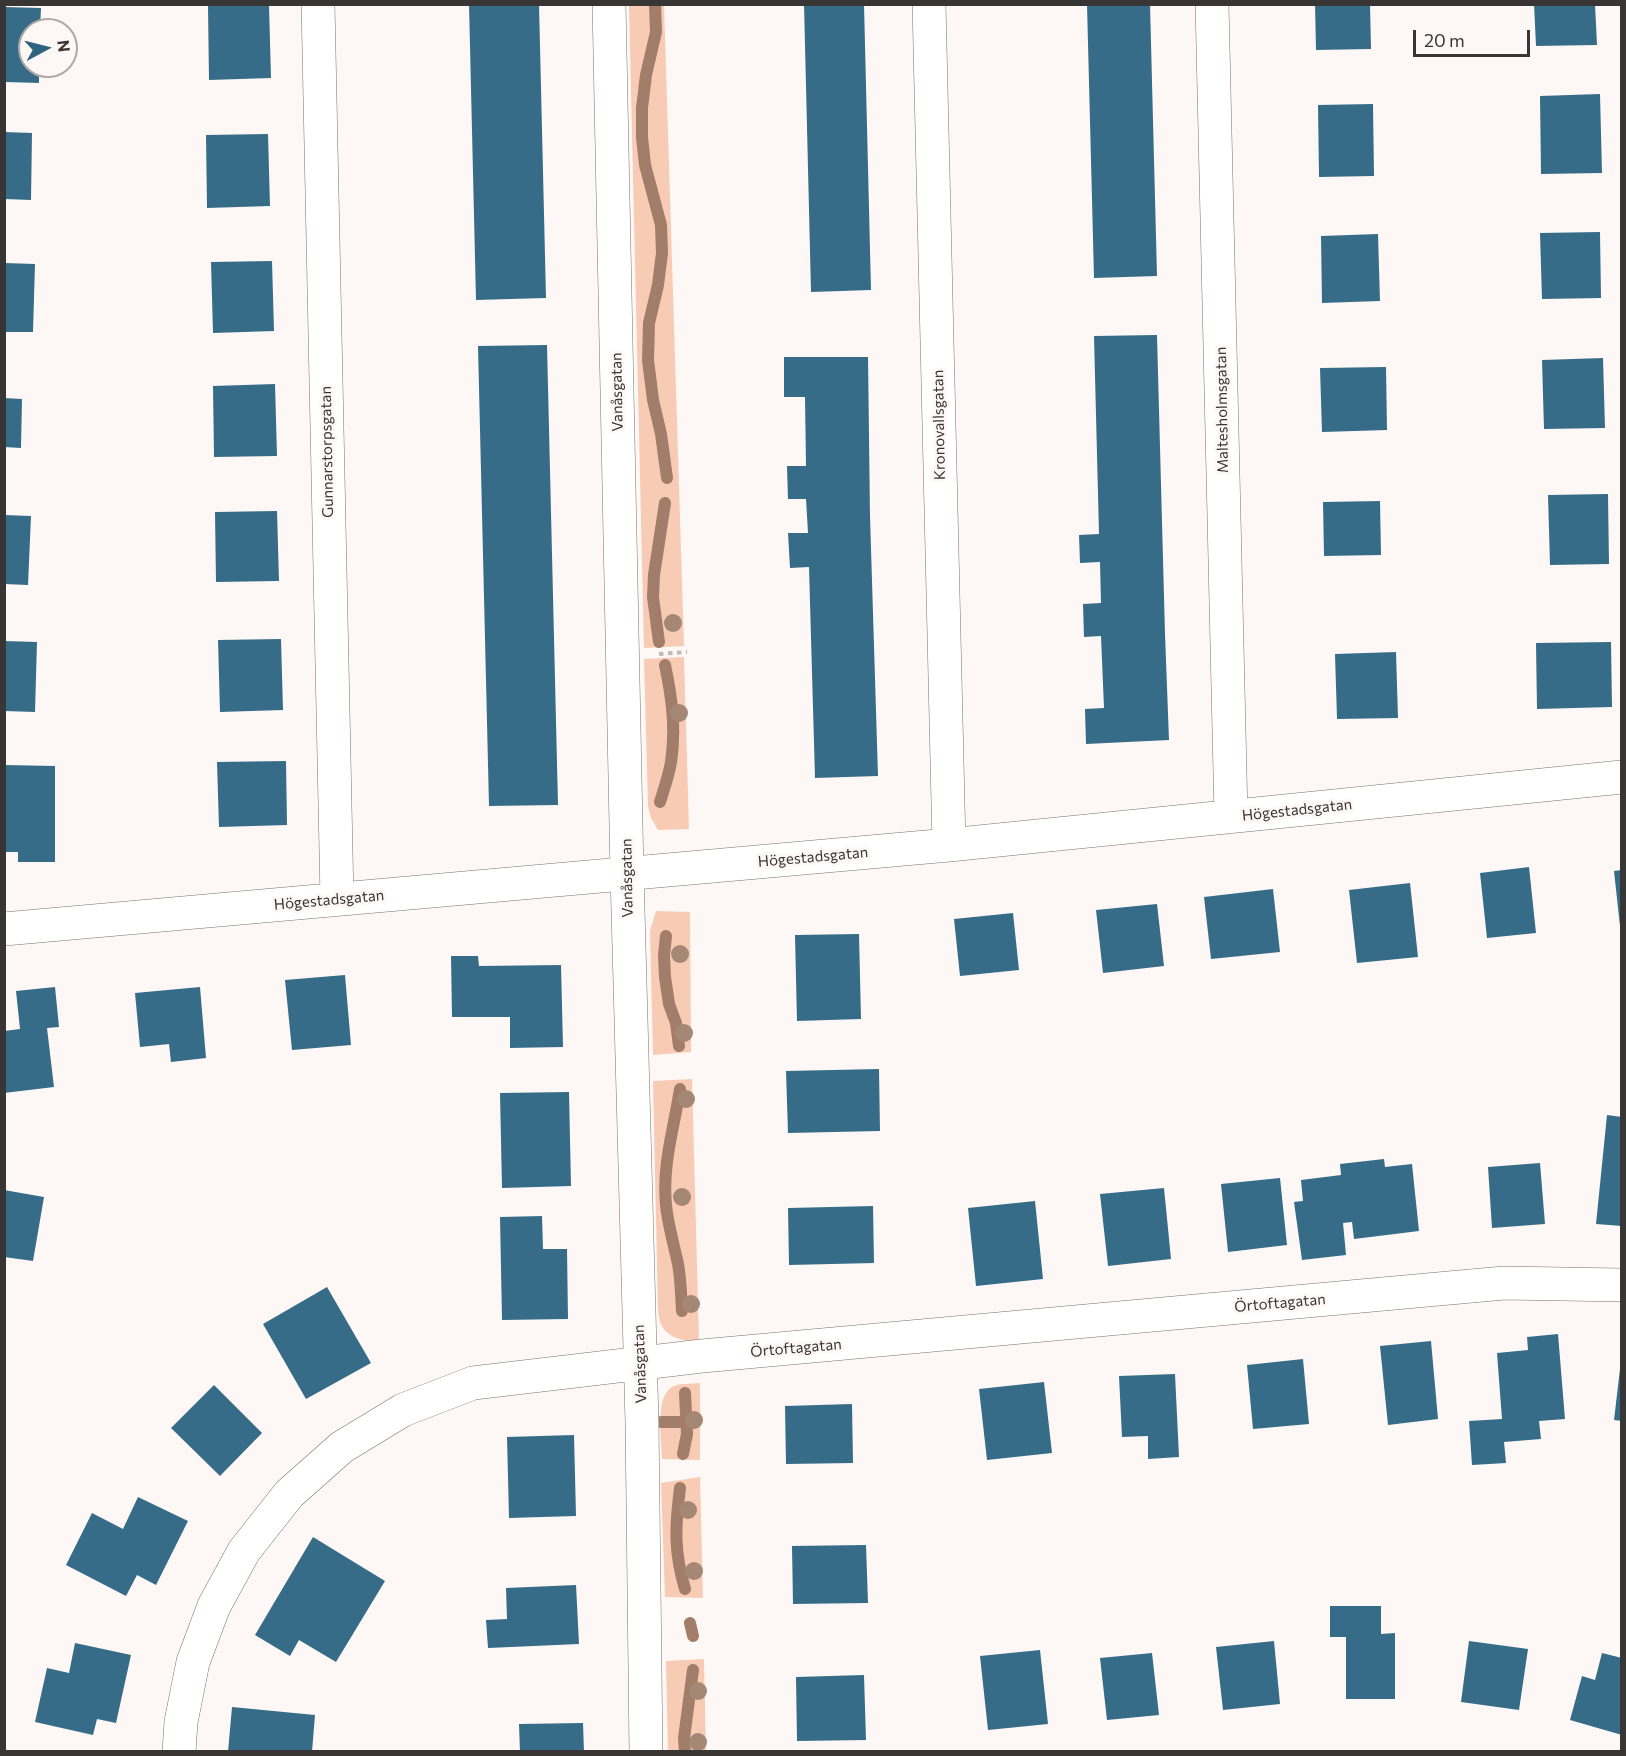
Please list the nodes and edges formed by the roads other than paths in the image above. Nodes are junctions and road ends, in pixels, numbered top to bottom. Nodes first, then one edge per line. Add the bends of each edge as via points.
1 (318, 4) edge
2 (609, 4) edge
3 (929, 4) edge
4 (1212, 4) edge
5 (1622, 777) edge
6 (1231, 816) junction
7 (949, 845) junction
8 (627, 873) junction
9 (337, 899) junction
10 (4, 929) edge
11 (1622, 1284) edge
12 (640, 1364) junction
13 (179, 1752) edge
14 (646, 1752) edge

1 - 9 street, Gunnarstorpsgatan
2 - 8 street, Vanåsgatan
3 - 7 street, Kronovallsgatan
4 - 6 street, Maltesholmsgatan
5 - 6 street, Högestadsgatan
6 - 7 street, Högestadsgatan
7 - 8 street, Högestadsgatan
8 - 9 street, Högestadsgatan
8 - 12 street, Vanåsgatan
9 - 10 street, Högestadsgatan
11 - 12 street, Örtoftagatan via 1504,1283
12 - 13 street, Örtoftagatan via 473,1383 404,1410 342,1446 289,1494 244,1551 214,1606 193,1662
12 - 14 street, Vanåsgatan

